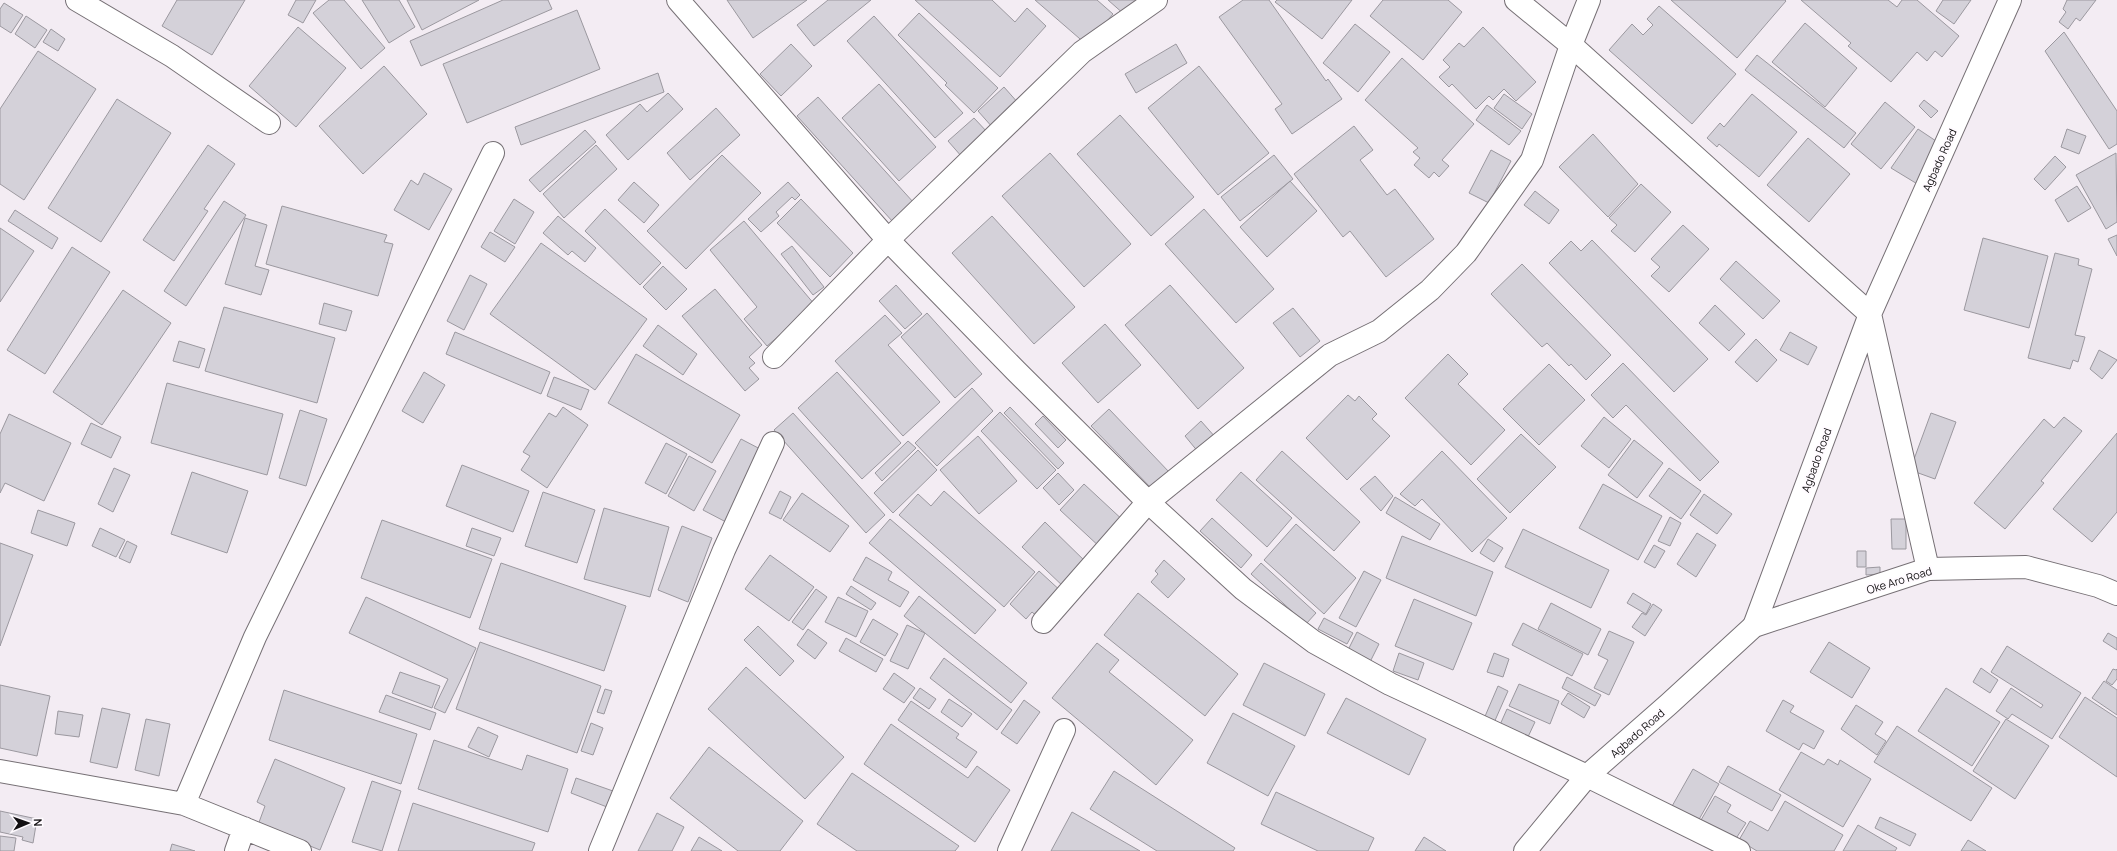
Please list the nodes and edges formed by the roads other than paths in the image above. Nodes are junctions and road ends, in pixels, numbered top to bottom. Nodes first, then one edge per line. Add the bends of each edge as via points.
1 (77, 0) edge
2 (678, 0) edge
3 (1156, 0) edge
4 (1516, 0) edge
5 (1589, 0) edge
6 (2010, 0) edge
7 (1571, 45) junction
8 (269, 123) dead end
9 (493, 153) dead end
10 (888, 240) junction
11 (1870, 314) junction
12 (774, 357) dead end
13 (773, 443) dead end
14 (1148, 502) junction
15 (1928, 569) junction
16 (2117, 594) edge
17 (1043, 622) dead end
18 (1754, 626) junction
19 (1064, 730) dead end
20 (0, 771) edge
21 (1587, 776) junction
22 (184, 804) junction
23 (244, 828) junction
24 (236, 851) edge
25 (300, 851) edge
26 (600, 851) edge
27 (1009, 851) edge
28 (1525, 851) edge
29 (1739, 851) edge

1 - 8 street via 172,56
2 - 10 street
3 - 10 street via 1082,52
4 - 7 street
5 - 7 street
6 - 11 street, Agbado Road
7 - 11 street
7 - 14 street via 1532,160 1466,253 1430,290 1379,331 1330,355
9 - 22 street via 255,638
10 - 12 street
10 - 14 street
11 - 15 street
11 - 18 street, Agbado Road
13 - 26 street via 724,550
14 - 17 street
14 - 21 street via 1243,588 1314,642 1390,684
15 - 16 street, Oke Aro Road via 2026,567 2098,586
15 - 18 street, Oke Aro Road
18 - 21 street, Agbado Road
19 - 27 street
20 - 22 street
21 - 28 street, Agbado Road
21 - 29 street
22 - 23 street
23 - 24 street
23 - 25 street

